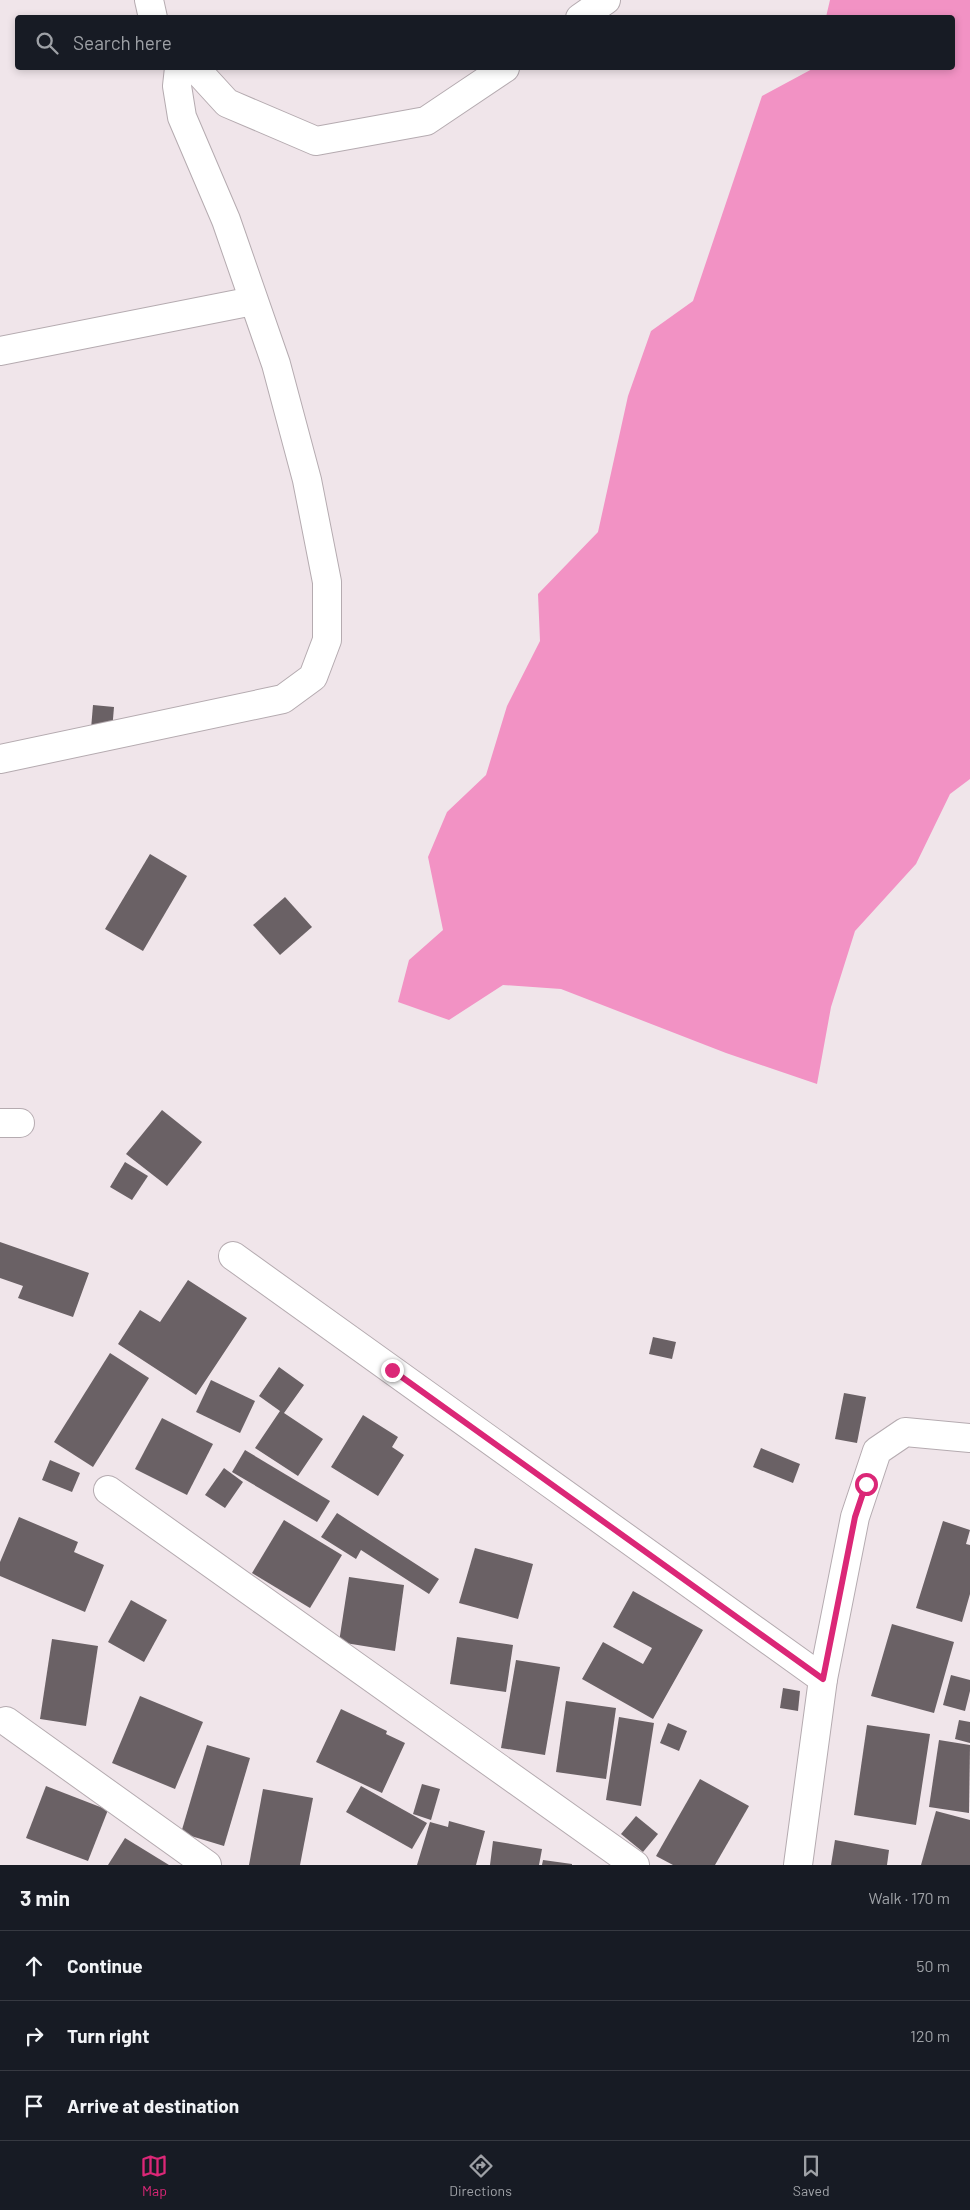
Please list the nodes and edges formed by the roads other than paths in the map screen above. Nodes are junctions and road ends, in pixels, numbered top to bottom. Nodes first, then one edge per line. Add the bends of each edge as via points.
1 (149, 0) edge
2 (606, 0) edge
3 (152, 15) edge
4 (584, 15) edge
5 (179, 70) edge
6 (197, 70) edge
7 (502, 70) edge
8 (253, 301) junction
9 (0, 351) edge
10 (0, 759) edge
11 (233, 1256) dead end
12 (970, 1438) edge
13 (108, 1490) dead end
14 (823, 1679) junction
15 (6, 1721) dead end
16 (207, 1865) edge
17 (635, 1865) edge
18 (798, 1865) edge

1 - 3 street
2 - 4 street
5 - 8 street via 177,86 182,117 226,220
6 - 7 street via 227,103 316,141 426,121
8 - 9 street
8 - 10 street via 276,364 308,480 327,582 327,640 313,677 283,699
11 - 14 street
12 - 14 street via 905,1432 877,1451 855,1517
13 - 17 street
14 - 18 street
15 - 16 street

